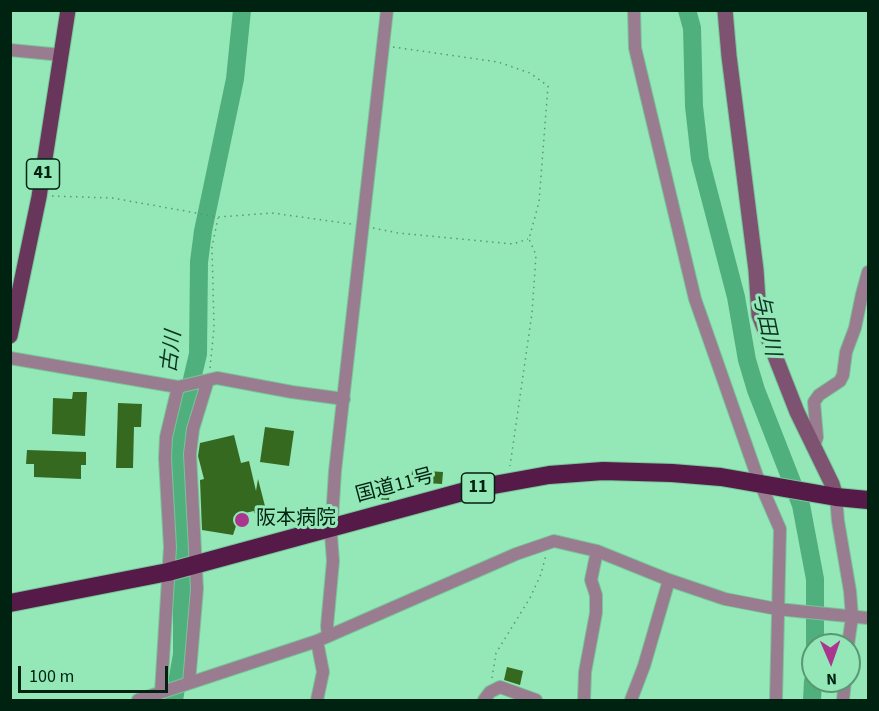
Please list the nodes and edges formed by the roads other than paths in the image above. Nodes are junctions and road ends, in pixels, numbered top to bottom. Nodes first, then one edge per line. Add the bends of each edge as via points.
1 (68, 10) edge
2 (387, 10) edge
3 (634, 10) edge
4 (725, 10) edge
5 (10, 50) edge
6 (62, 55) junction
7 (868, 273) edge
8 (865, 294) edge
9 (14, 303) edge
10 (10, 336) edge
11 (10, 358) edge
12 (205, 380) junction
13 (180, 387) junction
14 (344, 399) junction
15 (814, 447) junction
16 (766, 486) junction
17 (828, 495) junction
18 (868, 500) edge
19 (332, 527) junction
20 (597, 551) junction
21 (194, 565) junction
22 (170, 571) junction
23 (669, 580) junction
24 (10, 603) edge
25 (780, 609) junction
26 (848, 616) junction
27 (868, 618) edge
28 (848, 633) edge
29 (323, 638) junction
30 (187, 683) junction
31 (164, 691) junction
32 (487, 696) edge
33 (138, 700) edge
34 (317, 700) edge
35 (537, 700) edge
36 (584, 700) edge
37 (633, 700) edge
38 (776, 700) edge

1 - 6 main road, 41
2 - 14 street
3 - 16 street via 635,48 695,298
4 - 15 street via 759,315
5 - 6 street
6 - 9 main road, 41 via 39,197
7 - 8 street
8 - 15 street via 846,352 843,375 814,402
9 - 10 main road, 41
11 - 13 street
12 - 13 street
12 - 14 street via 242,381
12 - 21 street via 190,454
13 - 22 street via 166,437
14 - 19 street
15 - 17 street via 832,484
16 - 17 highway, 国道11号 / 11
16 - 19 highway, 国道11号 / 11 via 721,477 603,471 508,482
16 - 25 street via 780,529
17 - 18 highway, 国道11号 / 11
17 - 26 street via 838,521 850,591
19 - 21 highway, 国道11号 / 11
19 - 29 street via 333,561
20 - 23 street
20 - 29 street via 561,541 546,542
20 - 36 street via 591,580 596,613
21 - 22 highway, 国道11号 / 11
21 - 30 street via 197,589
22 - 24 highway, 国道11号 / 11
22 - 31 street
23 - 25 street via 725,599
23 - 37 street
25 - 26 street
25 - 38 street
26 - 27 street
26 - 28 street
29 - 30 street
29 - 34 street via 323,672
30 - 31 street
31 - 33 street
32 - 35 street via 500,687

